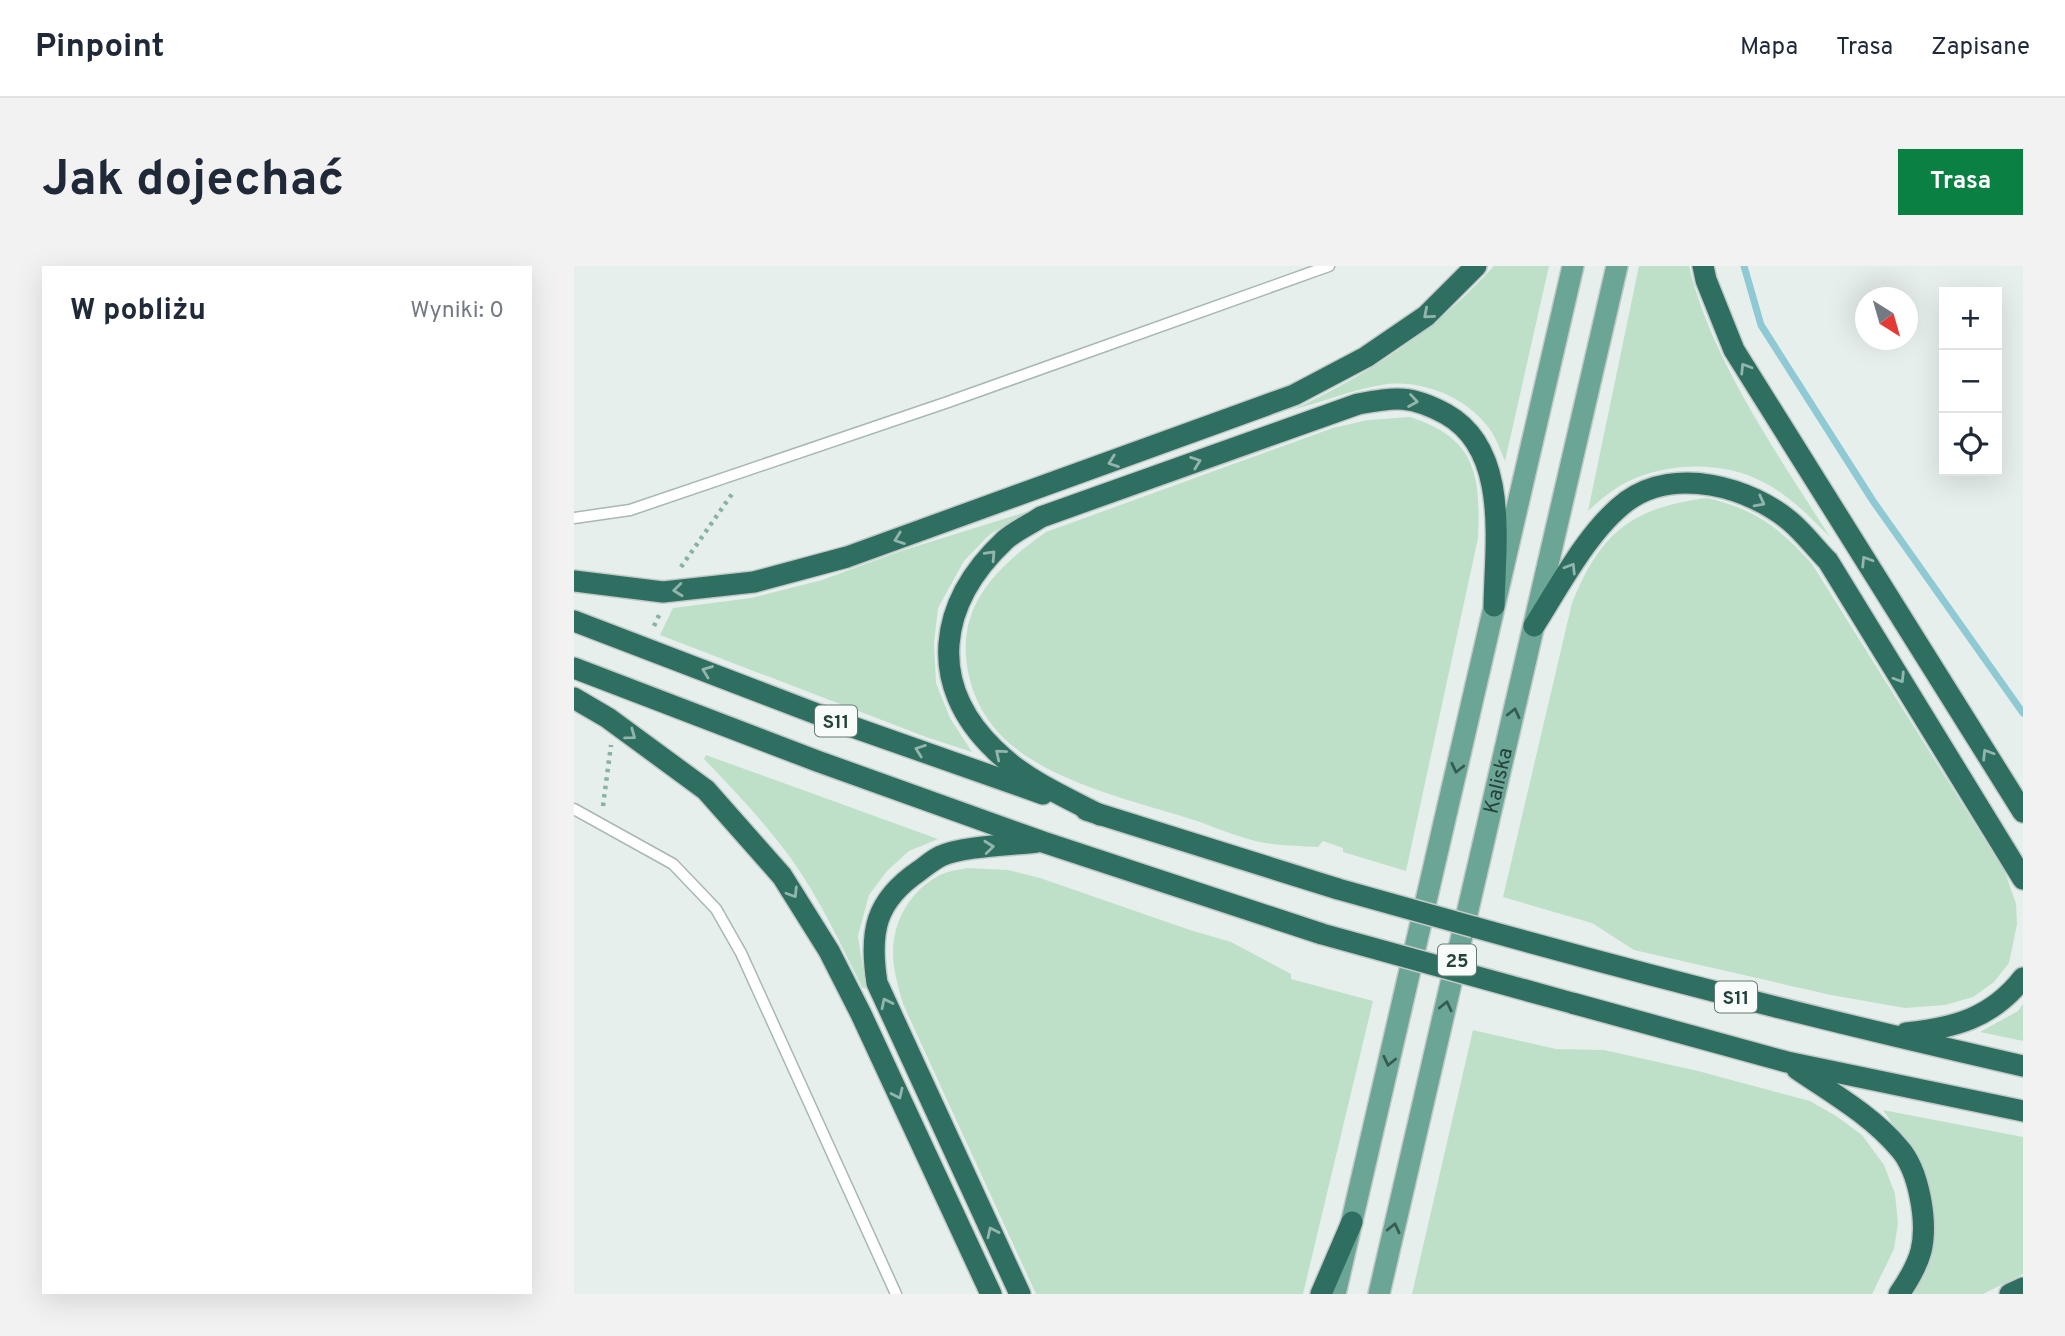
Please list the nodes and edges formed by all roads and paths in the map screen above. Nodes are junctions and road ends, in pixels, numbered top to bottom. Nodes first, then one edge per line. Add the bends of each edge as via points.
1 (1329, 266) edge
2 (1476, 266) edge
3 (1573, 266) edge
4 (1617, 266) edge
5 (1703, 266) edge
6 (748, 470) junction
7 (574, 518) edge
8 (680, 569) dead end
9 (574, 581) edge
10 (1494, 606) junction
11 (574, 621) edge
12 (1534, 626) junction
13 (574, 668) edge
14 (574, 698) edge
15 (612, 737) dead end
16 (574, 809) edge
17 (2023, 812) edge
18 (1100, 814) junction
19 (600, 823) junction
20 (1044, 842) junction
21 (2023, 879) edge
22 (2023, 978) edge
23 (1886, 1035) junction
24 (1787, 1062) junction
25 (2023, 1066) edge
26 (2023, 1111) edge
27 (1352, 1222) junction
28 (2023, 1287) edge
29 (896, 1294) edge
30 (991, 1294) edge
31 (1020, 1294) edge
32 (1321, 1294) edge
33 (1335, 1294) edge
34 (1379, 1294) edge
35 (1899, 1294) edge
36 (2010, 1294) edge

1 - 6 lane
2 -> 9 highway via 1426,316 1366,357 1294,395 847,557 754,582 663,592
3 - 10 main road, Kaliska
4 - 12 main road, Kaliska
17 -> 5 highway via 1734,350
6 - 7 lane via 630,510
6 - 8 path
18 -> 10 highway via 1039,784 995,751 961,708 950,677 952,622 965,588 1006,539 1041,517 1358,404 1393,398 1423,402 1453,418 1476,440 1486,459 1495,521
10 -> 27 main road, Kaliska
18 -> 11 highway, S11 via 830,719
12 -> 21 highway via 1584,548 1628,501 1661,486 1696,484 1733,490 1761,502 1791,522 1828,561
34 -> 12 main road, Kaliska / 25
13 - 20 highway, S11
14 -> 30 highway via 706,790 782,876 862,1014
15 - 19 path
16 - 19 lane
18 - 23 highway, S11, bridge via 1338,889 1587,959
19 - 29 lane via 673,864 716,909 741,953
20 - 24 highway, S11, bridge via 1322,934
31 -> 20 highway via 877,983 872,952 876,923 889,897 942,855
22 - 23 highway via 1998,1004 1967,1021 1940,1030
23 - 25 highway, S11
24 - 26 highway, S11
24 - 35 highway via 1874,1122 1902,1150 1917,1184 1923,1215 1921,1250
27 - 32 highway
27 - 33 main road, Kaliska
28 - 36 highway

